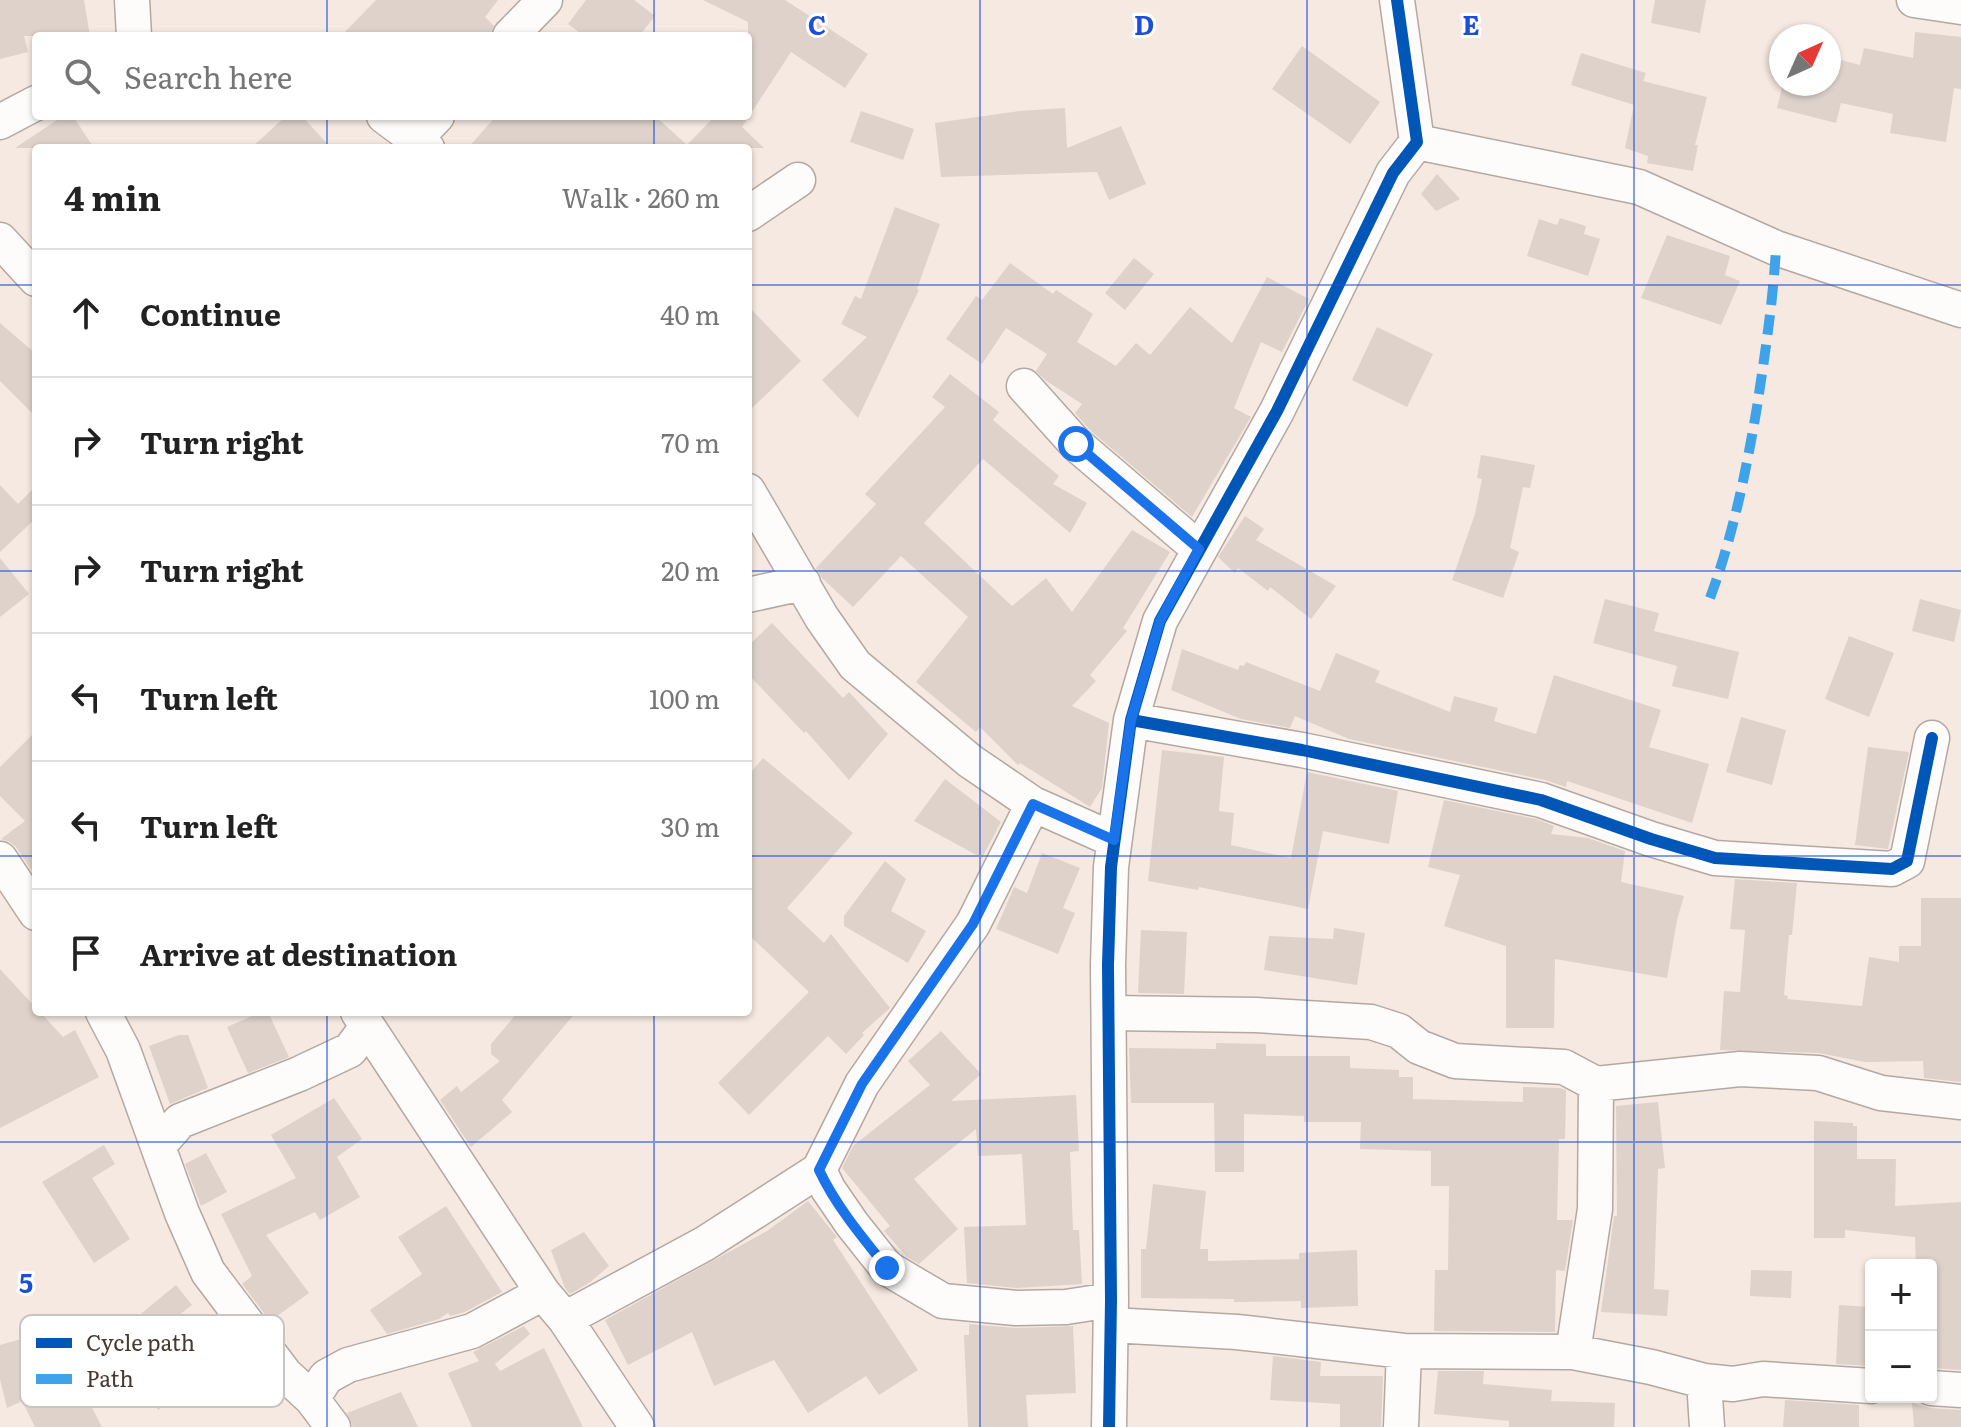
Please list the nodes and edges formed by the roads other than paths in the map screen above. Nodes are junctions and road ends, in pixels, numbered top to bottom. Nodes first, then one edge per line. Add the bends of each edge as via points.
1 (132, 0) edge
2 (545, 0) edge
3 (1397, 0) edge
4 (1914, 0) edge
5 (1961, 7) edge
6 (134, 32) edge
7 (514, 32) edge
8 (32, 105) edge
9 (394, 120) edge
10 (0, 122) edge
11 (427, 134) edge
12 (1417, 142) junction
13 (798, 180) dead end
14 (752, 211) edge
15 (0, 240) edge
16 (32, 275) edge
17 (1961, 310) edge
18 (1024, 386) dead end
19 (752, 498) edge
20 (1199, 549) junction
21 (803, 583) junction
22 (752, 594) edge
23 (1131, 720) junction
24 (1932, 738) dead end
25 (1033, 804) junction
26 (1114, 840) junction
27 (0, 859) edge
28 (32, 901) edge
29 (1109, 1013) junction
30 (105, 1016) edge
31 (362, 1020) edge
32 (1596, 1084) junction
33 (1961, 1102) edge
34 (159, 1145) junction
35 (819, 1170) junction
36 (543, 1293) junction
37 (1111, 1313) junction
38 (240, 1315) edge
39 (565, 1319) junction
40 (1404, 1351) junction
41 (1573, 1352) junction
42 (284, 1373) edge
43 (1704, 1381) junction
44 (1865, 1386) edge
45 (1937, 1388) edge
46 (1961, 1390) edge
47 (312, 1399) junction
48 (333, 1427) edge
49 (637, 1427) edge
50 (1109, 1427) edge
51 (1401, 1427) edge
52 (1707, 1427) edge

1 - 6 street
2 - 7 street
3 - 12 street
4 - 5 street
8 - 10 street
9 - 11 street
12 - 17 street via 1639,187 1776,248
12 - 20 street via 1393,173 1277,411
13 - 14 street
15 - 16 street
18 - 20 street via 1076,444
19 - 21 street
20 - 23 street via 1160,621
21 - 22 street
21 - 25 street via 855,665 970,761
23 - 24 street via 1541,800 1715,858 1892,869 1907,861
23 - 26 street
25 - 26 street
25 - 35 street via 973,924 862,1084
26 - 29 street
27 - 28 street
29 - 32 street via 1371,1022 1455,1061 1564,1067
29 - 37 street
30 - 34 street
31 - 34 street via 350,1050 180,1121
31 - 36 street
32 - 33 street via 1740,1069 1818,1073 1881,1093
32 - 41 street via 1595,1209
34 - 38 street via 208,1272
35 - 37 street via 887,1268 943,1301
35 - 39 street via 704,1244
36 - 39 street
36 - 47 street via 472,1331 348,1365 326,1377
37 - 40 street
37 - 50 street
39 - 49 street
40 - 41 street
40 - 51 street
41 - 43 street
42 - 47 street
43 - 44 street
43 - 52 street
45 - 46 street
47 - 48 street

